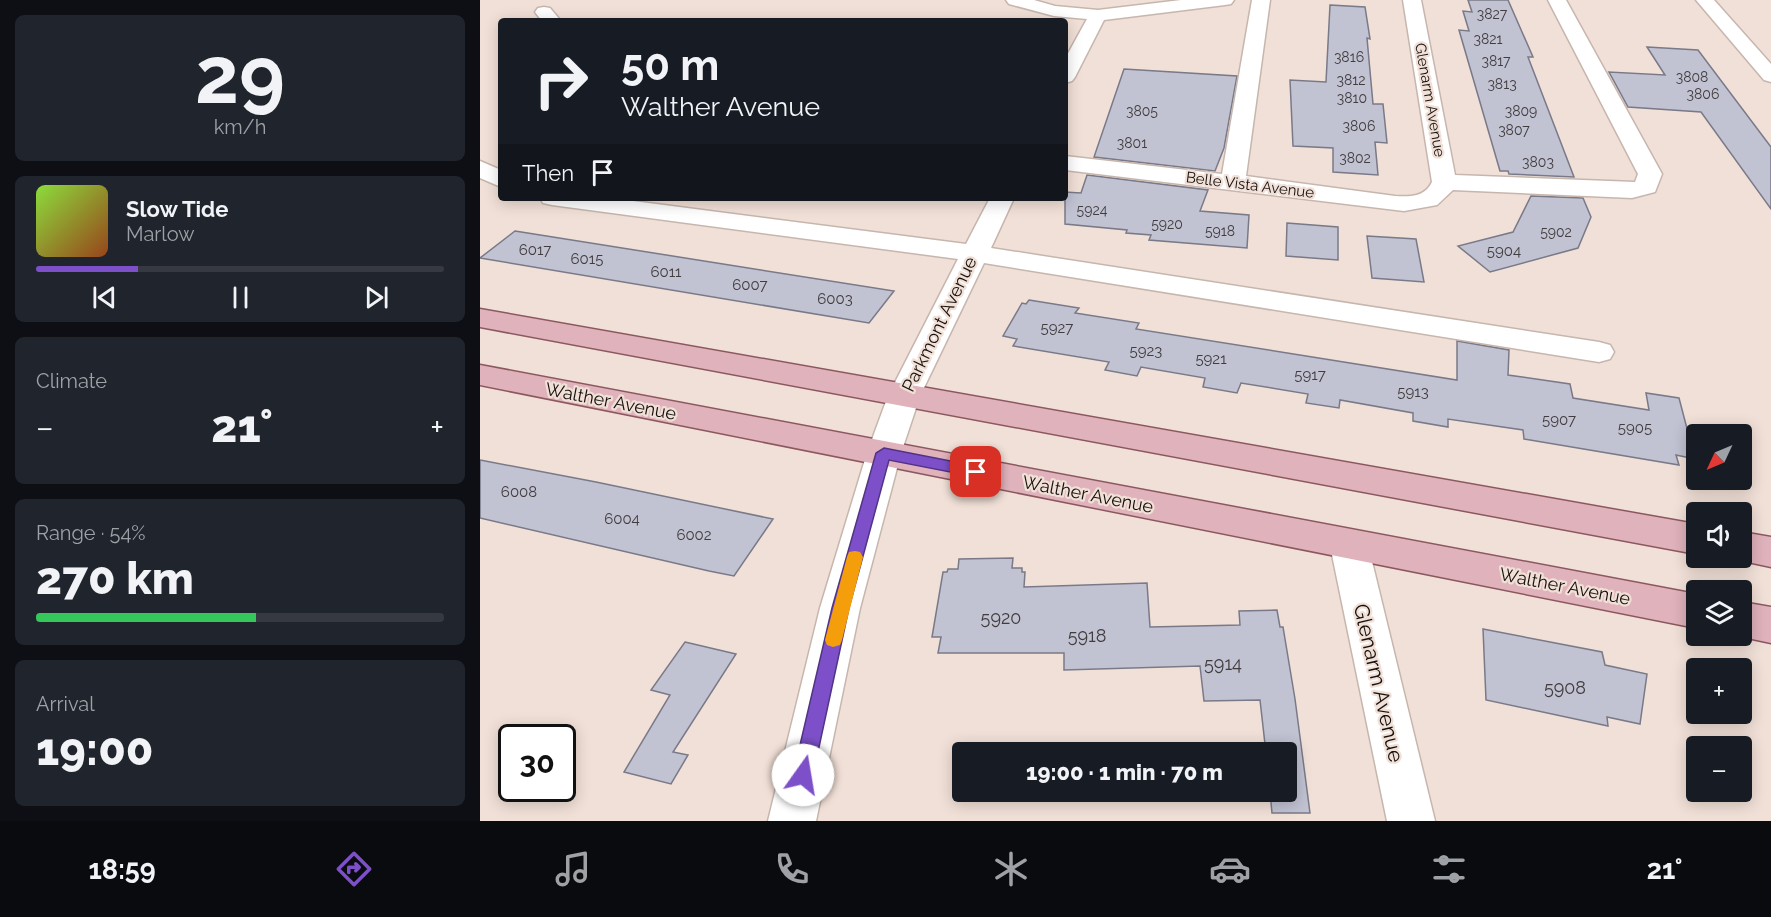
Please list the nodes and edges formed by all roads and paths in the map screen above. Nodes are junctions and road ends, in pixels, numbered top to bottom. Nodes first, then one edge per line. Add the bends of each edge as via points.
1 (1015, 0) edge
2 (1225, 0) edge
3 (1261, 0) edge
4 (1412, 0) edge
5 (1557, 0) edge
6 (1705, 0) edge
7 (1098, 15) junction
8 (1068, 71) edge
9 (1771, 76) edge
10 (1068, 163) edge
11 (480, 168) edge
12 (498, 178) edge
13 (1233, 182) junction
14 (1438, 189) junction
15 (575, 201) edge
16 (1000, 201) edge
17 (974, 253) junction
18 (480, 318) edge
19 (1599, 352) dead end
20 (480, 375) edge
21 (904, 396) junction
22 (884, 453) junction
23 (1686, 537) edge
24 (1349, 545) junction
25 (1752, 549) edge
26 (1771, 552) edge
27 (1686, 609) edge
28 (1752, 622) edge
29 (1771, 625) edge
30 (792, 821) edge
31 (1411, 821) edge

1 - 7 street via 1054,12
2 - 7 street
3 - 13 street
4 - 14 street, Glenarm Avenue
5 - 14 street, Belle Vista Avenue via 1650,174 1646,187 1632,191
6 - 9 street
7 - 8 street
10 - 13 street, Belle Vista Avenue
11 - 12 street
13 - 14 street, Belle Vista Avenue via 1406,205 1420,203
15 - 17 street
16 - 17 street, Parkmont Avenue
17 - 19 street
17 - 21 street, Parkmont Avenue
18 - 21 main road
20 - 22 main road, Walther Avenue
21 - 22 street, Parkmont Avenue
21 - 23 main road
22 - 24 main road, Walther Avenue
22 - 30 street, Parkmont Avenue via 840,608
24 - 27 main road, Walther Avenue
24 - 31 street, Glenarm Avenue
25 - 26 main road
28 - 29 main road

